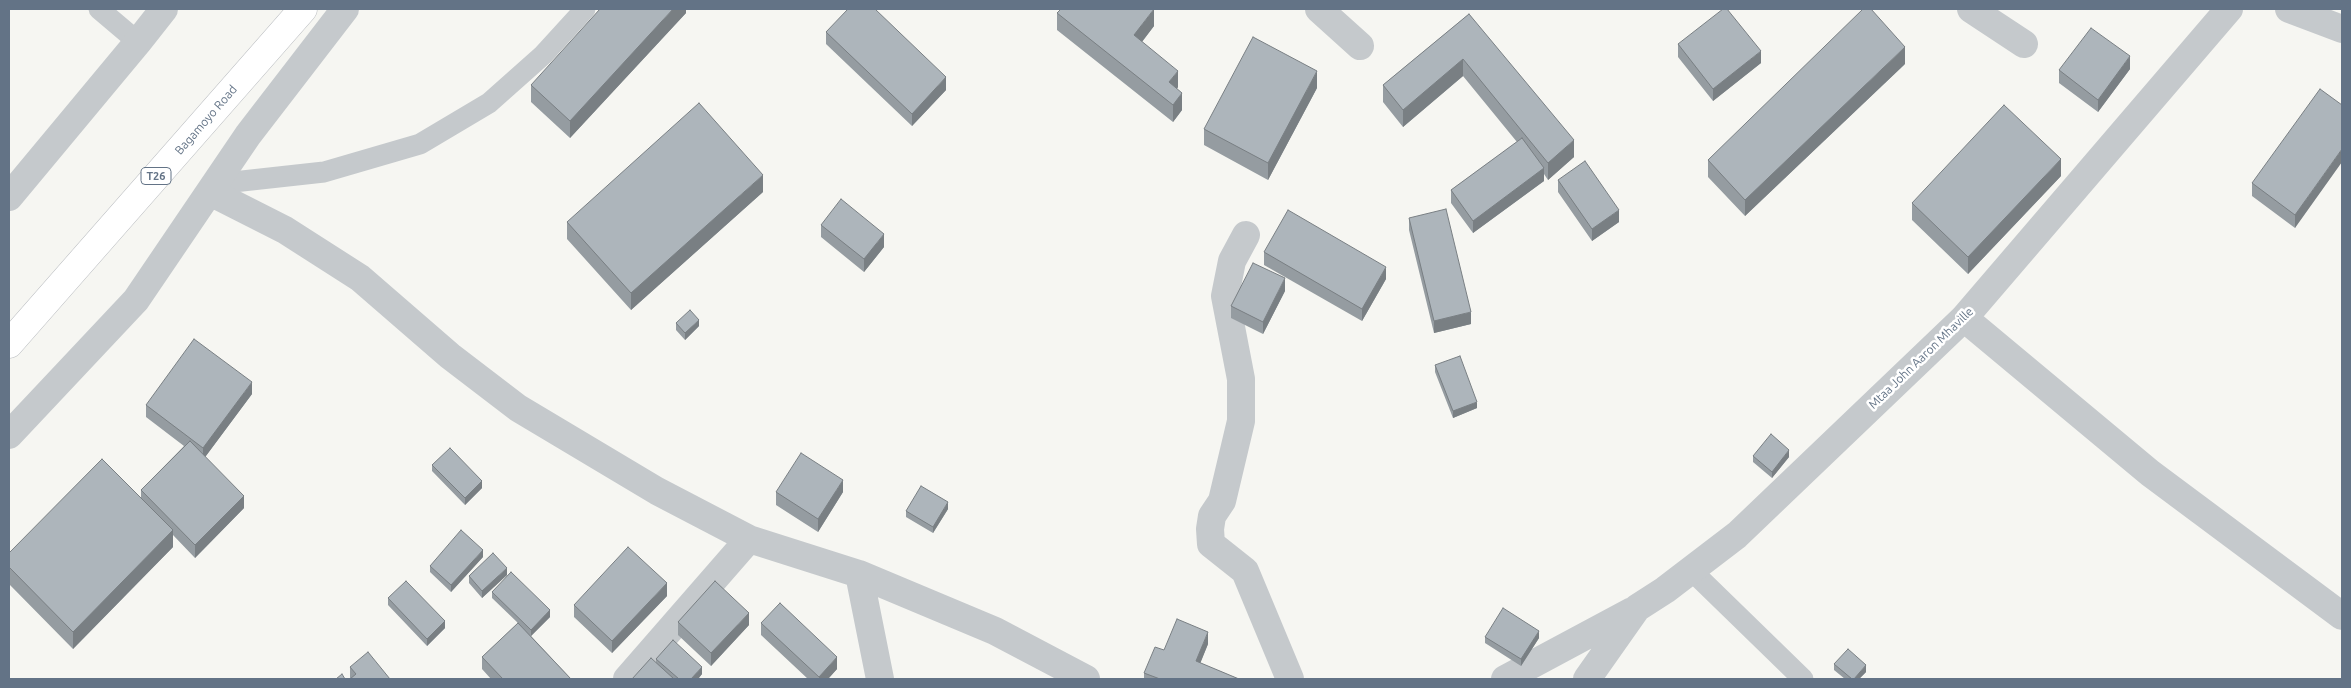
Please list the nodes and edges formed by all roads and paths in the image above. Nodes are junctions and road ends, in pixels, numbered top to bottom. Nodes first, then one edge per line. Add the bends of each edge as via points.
1 (99, 9) edge
2 (164, 9) edge
3 (304, 9) edge
4 (345, 9) edge
5 (585, 9) edge
6 (1319, 9) edge
7 (1972, 9) edge
8 (2229, 9) edge
9 (2289, 9) edge
10 (2342, 29) edge
11 (138, 42) junction
12 (2024, 44) dead end
13 (1360, 46) dead end
14 (212, 188) junction
15 (9, 197) edge
16 (1246, 235) dead end
17 (1964, 318) junction
18 (9, 344) edge
19 (9, 435) edge
20 (749, 539) junction
21 (1691, 570) junction
22 (859, 574) junction
23 (1637, 608) junction
24 (2342, 616) edge
25 (627, 679) edge
26 (880, 679) edge
27 (1086, 679) edge
28 (1290, 679) edge
29 (1505, 679) edge
30 (1587, 679) edge
31 (1803, 679) edge

1 - 11 lane
2 - 11 street
3 - 18 highway, Bagamoyo Road / T26
4 - 14 street via 248,135
5 - 14 lane via 543,55 489,103 420,144 324,172
6 - 13 street
7 - 12 street
8 - 17 street, Mtaa John Aaron Mhaville
9 - 10 street
11 - 15 street
14 - 19 street via 136,300
14 - 20 street via 360,278 450,356 518,408 657,491
16 - 28 street via 1232,261 1225,296 1241,379 1241,421 1222,501 1212,516 1211,544 1245,571
17 - 21 street, Mtaa John Aaron Mhaville via 1737,535
17 - 24 street via 2150,473
20 - 22 street
20 - 25 street
21 - 23 street, Mtaa John Aaron Mhaville
21 - 31 lane
22 - 26 street
22 - 27 street via 994,632
23 - 29 street
23 - 30 street, Mtaa John Aaron Mhaville

